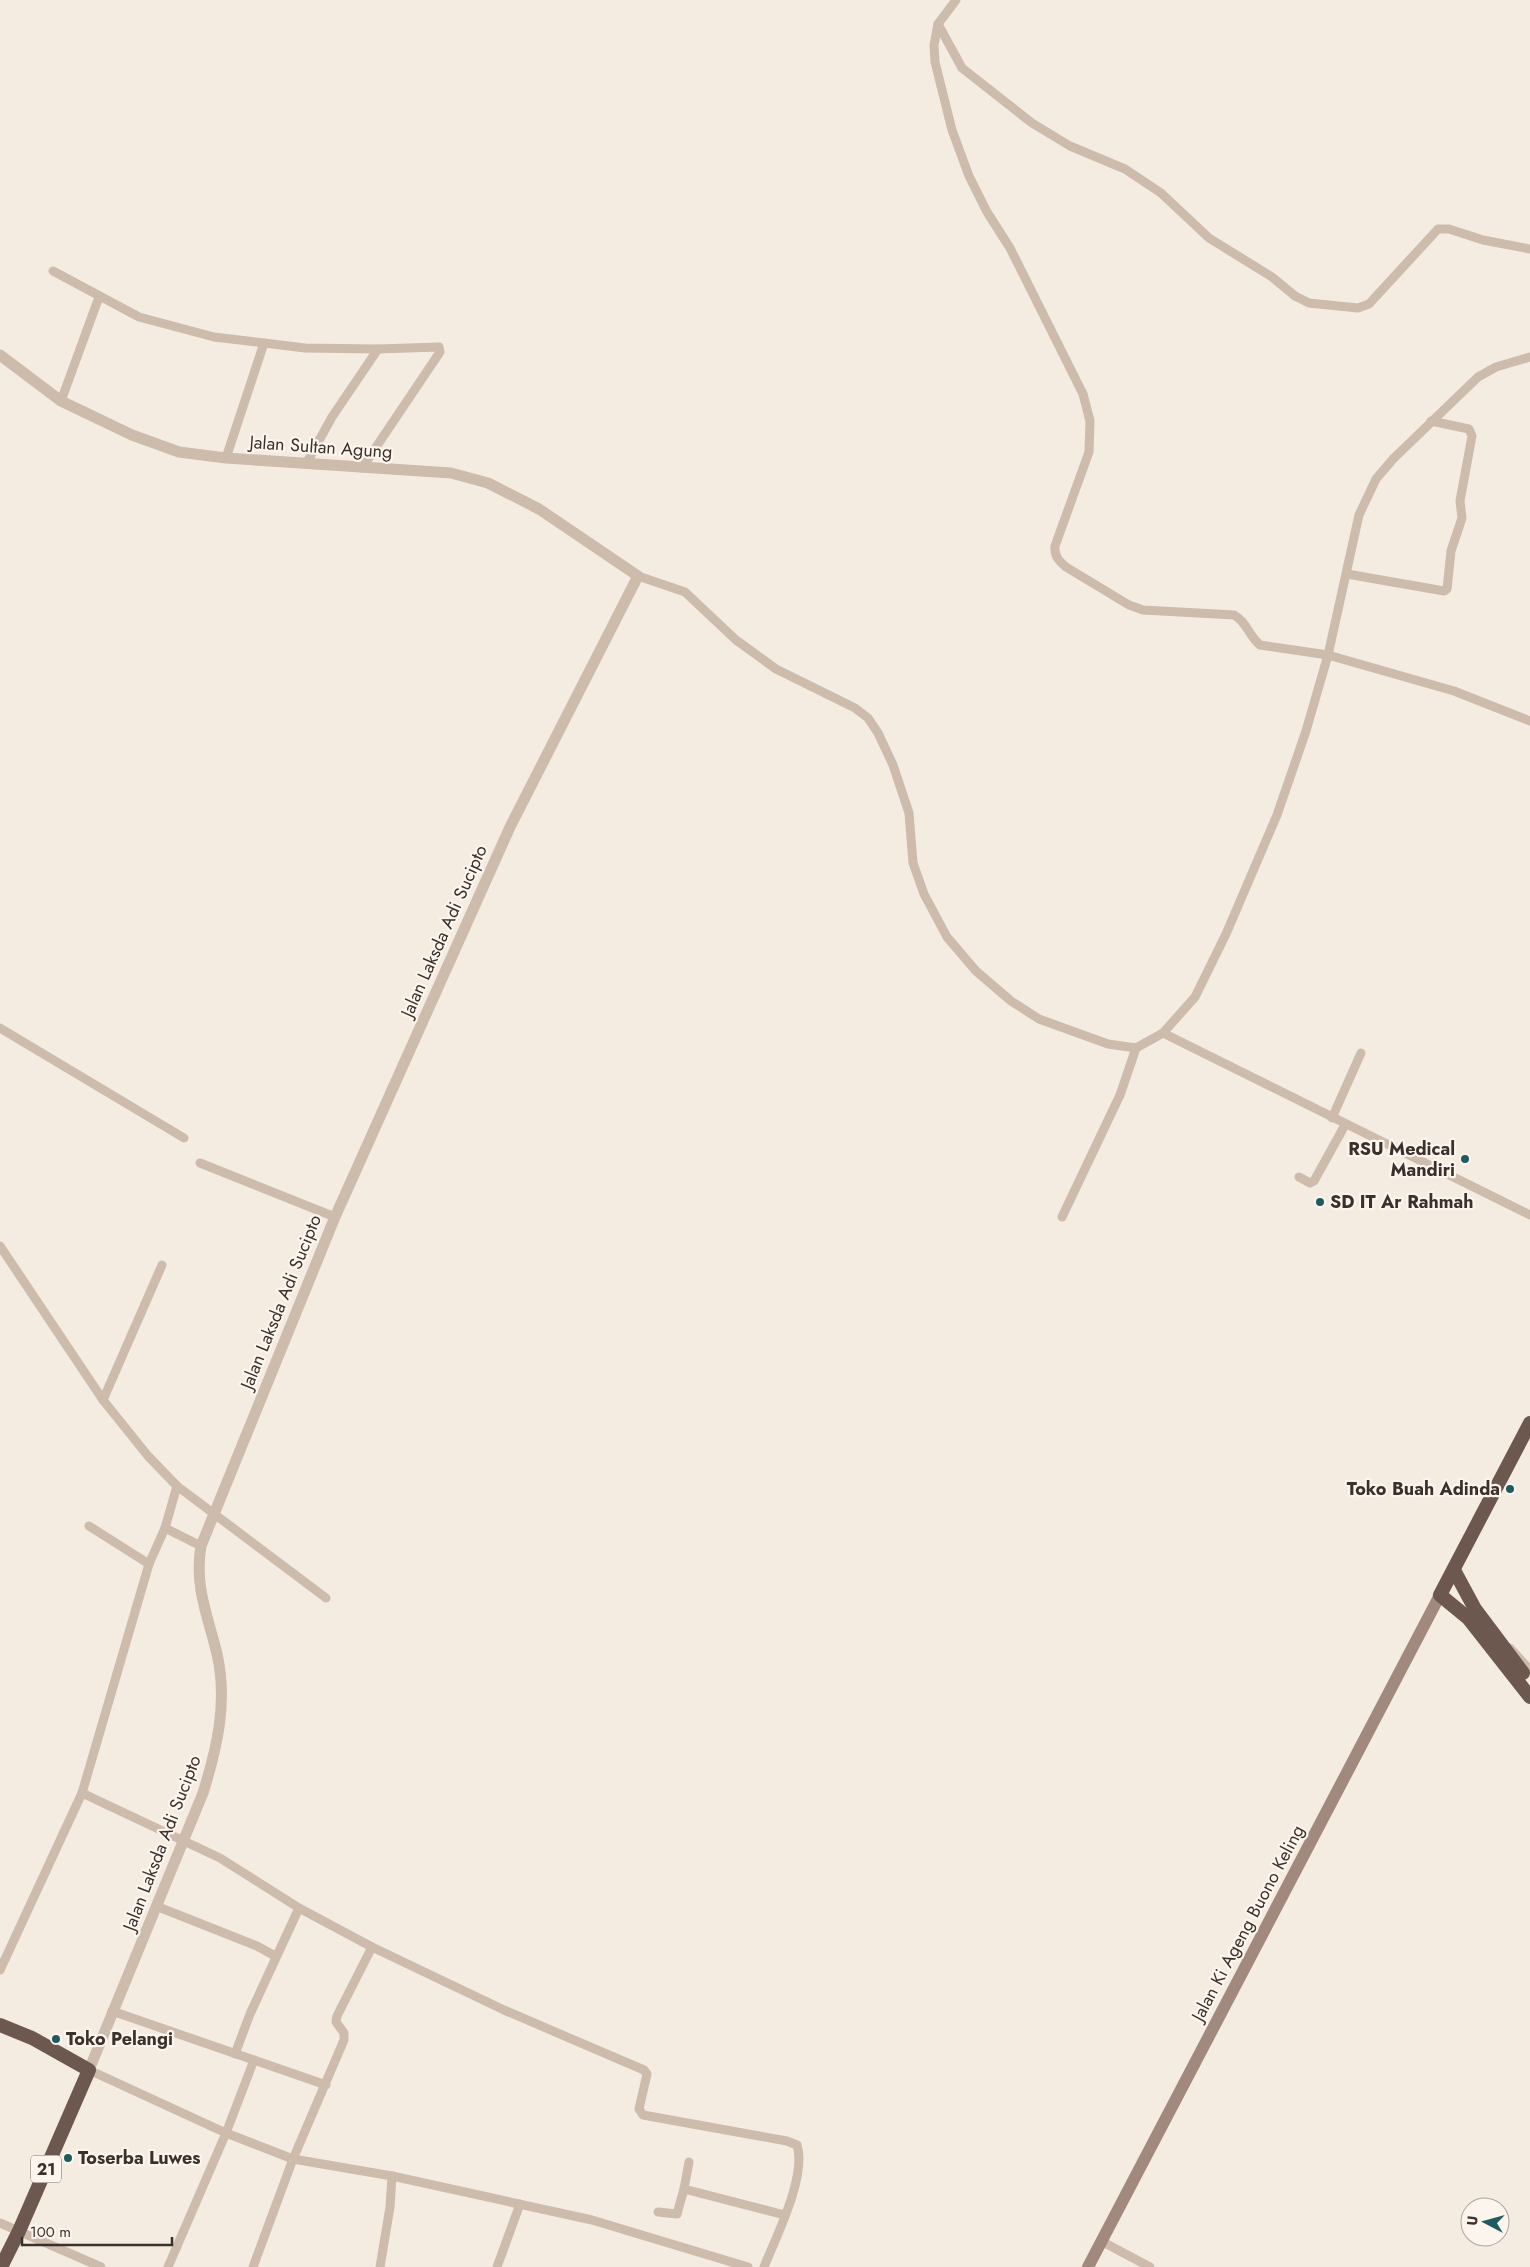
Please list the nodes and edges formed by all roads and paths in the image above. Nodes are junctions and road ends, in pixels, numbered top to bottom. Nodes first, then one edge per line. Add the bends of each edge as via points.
1 (956, 0) edge
2 (938, 24) junction
3 (1530, 249) edge
4 (53, 272) dead end
5 (99, 297) junction
6 (264, 343) junction
7 (378, 349) junction
8 (0, 355) edge
9 (1530, 357) edge
10 (61, 401) junction
11 (1432, 421) junction
12 (226, 458) junction
13 (306, 464) junction
14 (362, 468) junction
15 (1347, 574) junction
16 (638, 576) junction
17 (1328, 655) junction
18 (1530, 721) edge
19 (0, 1028) edge
20 (1163, 1033) junction
21 (1136, 1048) junction
22 (1361, 1053) dead end
23 (1332, 1118) junction
24 (1345, 1125) junction
25 (184, 1138) dead end
26 (200, 1163) dead end
27 (1299, 1178) dead end
28 (1530, 1215) edge
29 (335, 1217) junction
30 (1062, 1218) dead end
31 (0, 1246) edge
32 (162, 1264) dead end
33 (103, 1400) junction
34 (1530, 1423) edge
35 (177, 1486) junction
36 (214, 1514) junction
37 (89, 1526) dead end
38 (165, 1528) junction
39 (201, 1546) junction
40 (149, 1564) junction
41 (1454, 1570) junction
42 (1440, 1595) junction
43 (326, 1598) dead end
44 (1501, 1651) junction
45 (1530, 1670) edge
46 (1530, 1683) edge
47 (1530, 1696) edge
48 (82, 1793) junction
49 (184, 1839) junction
50 (156, 1906) junction
51 (299, 1908) junction
52 (372, 1947) junction
53 (275, 1956) junction
54 (0, 1970) edge
55 (112, 2011) junction
56 (0, 2025) edge
57 (235, 2054) junction
58 (254, 2060) junction
59 (88, 2070) junction
60 (326, 2085) junction
61 (226, 2133) junction
62 (293, 2158) junction
63 (689, 2162) dead end
64 (392, 2176) junction
65 (684, 2188) junction
66 (520, 2204) junction
67 (658, 2212) dead end
68 (784, 2214) junction
69 (0, 2224) edge
70 (19, 2231) junction
71 (1102, 2241) junction
72 (1, 2267) edge
73 (101, 2267) edge
74 (168, 2267) edge
75 (253, 2267) edge
76 (380, 2267) edge
77 (497, 2267) edge
78 (748, 2267) edge
79 (764, 2267) edge
80 (1088, 2267) edge
81 (1150, 2267) edge

1 - 2 street
2 - 3 street via 962,68 1032,124 1070,146 1125,169 1161,193 1210,238 1309,303 1358,308 1369,304 1438,229
2 - 17 street via 935,62 952,130 968,176 986,212 1010,248 1088,407 1089,452 1054,553 1066,567 1142,610 1234,615 1240,618 1260,645
4 - 5 street
5 - 6 street via 139,317 214,337
5 - 10 street
6 - 7 street via 305,348
6 - 12 street
7 - 13 street via 332,417
7 - 14 street via 435,346 441,350
8 - 10 street, Jalan Sultan Agung
9 - 11 street via 1496,367 1478,377
10 - 12 street, Jalan Sultan Agung via 132,435 179,452
11 - 15 street via 1393,458 1376,480 1359,515
11 - 15 street via 1470,429 1472,436 1460,501 1462,518 1451,551 1447,589
12 - 13 street, Jalan Sultan Agung
13 - 14 street, Jalan Sultan Agung
14 - 16 street, Jalan Sultan Agung via 450,474 488,483 539,510
15 - 17 street
16 - 21 street via 686,592 736,640 776,669 855,708 868,718 893,765 908,813 913,863 924,894 947,937 976,971 1011,1001 1039,1019 1108,1044
16 - 29 street, Jalan Laksda Adi Sucipto via 510,827
17 - 18 street via 1454,691
17 - 20 street via 1277,815 1226,934 1195,997
19 - 25 street
20 - 21 street
20 - 23 street
21 - 30 street via 1120,1095
22 - 23 street
23 - 24 street
24 - 27 street via 1314,1181 1310,1183
24 - 28 street
26 - 29 street
29 - 36 street, Jalan Laksda Adi Sucipto
31 - 33 street
32 - 33 street
33 - 35 street
34 - 41 highway
35 - 36 street
35 - 38 street
36 - 39 street, Jalan Laksda Adi Sucipto
36 - 43 street
37 - 40 street
38 - 39 street
38 - 40 street
39 - 49 street, Jalan Laksda Adi Sucipto via 198,1578 222,1687 221,1722 214,1760
40 - 48 street
41 - 42 highway
41 - 44 highway
42 - 44 highway
42 - 71 main road, Jalan Ki Ageng Buono Keling
44 - 45 street via 1510,1648
44 - 46 highway
44 - 47 highway
48 - 49 street
48 - 54 street
49 - 50 street, Jalan Laksda Adi Sucipto
49 - 51 street
50 - 53 street
50 - 55 street, Jalan Laksda Adi Sucipto
51 - 52 street
51 - 53 street
52 - 60 street via 337,2016 336,2022 344,2033 344,2040
52 - 68 street via 513,2014 644,2070 647,2074 639,2110 643,2115 787,2141 797,2146 800,2153 797,2172
53 - 57 street
55 - 57 street
55 - 59 street, Jalan Laksda Adi Sucipto
56 - 59 highway via 32,2038
57 - 58 street
58 - 60 street
58 - 61 street
59 - 61 street
59 - 70 highway, 21
60 - 62 street
61 - 62 street
61 - 74 street
62 - 64 street
62 - 75 street
63 - 65 street
64 - 66 street
64 - 76 street
65 - 67 street via 678,2213
65 - 68 street
66 - 77 street
66 - 78 street via 592,2220
68 - 79 street
69 - 70 street
70 - 72 highway, 21
70 - 73 street
71 - 80 main road, Jalan Ki Ageng Buono Keling
71 - 81 street

